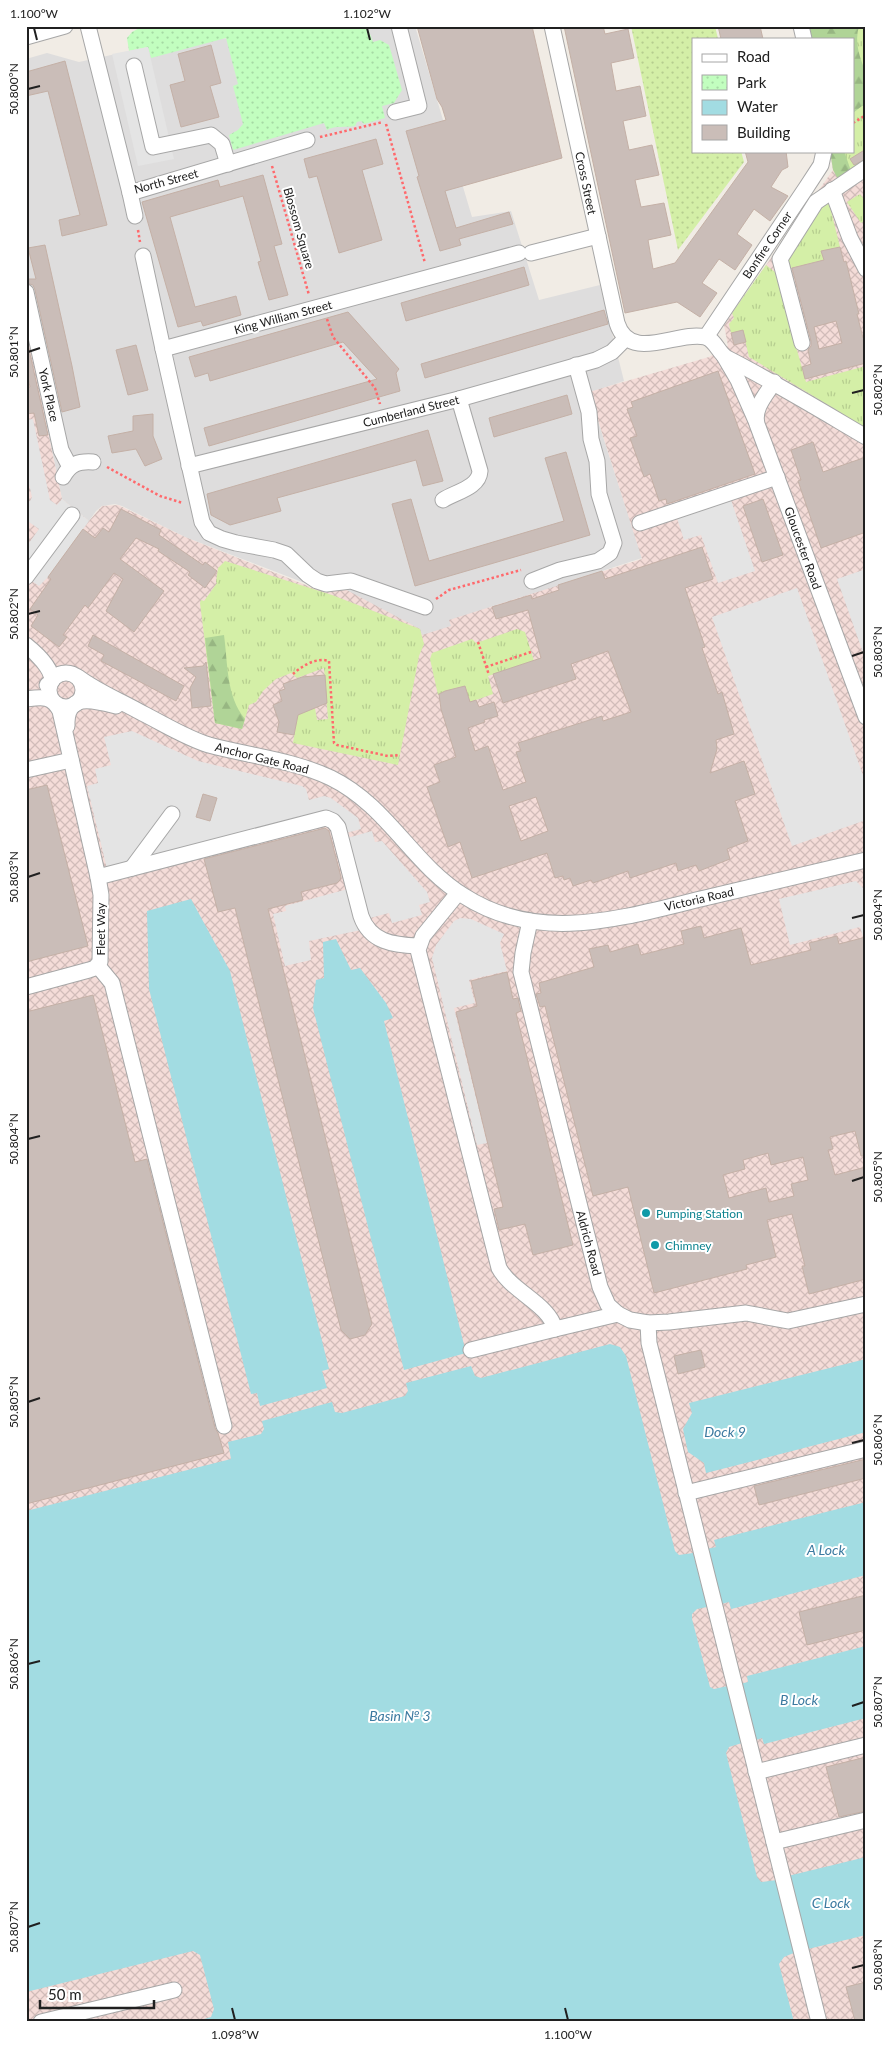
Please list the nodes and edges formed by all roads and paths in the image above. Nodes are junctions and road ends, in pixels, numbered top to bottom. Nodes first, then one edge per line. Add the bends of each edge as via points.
1 (66, 26) edge
2 (88, 26) edge
3 (399, 26) edge
4 (552, 26) edge
5 (31, 33) edge
6 (134, 66) dead end
7 (866, 115) edge
8 (390, 116) junction
9 (854, 122) edge
10 (307, 140) joint
11 (268, 152) junction
12 (824, 152) edge
13 (228, 164) junction
14 (866, 168) edge
15 (832, 190) junction
16 (130, 193) junction
17 (135, 216) joint
18 (598, 236) junction
19 (861, 248) edge
20 (143, 256) joint
21 (866, 269) edge
22 (429, 277) junction
23 (26, 292) edge
24 (318, 307) junction
25 (706, 337) junction
26 (626, 338) junction
27 (802, 343) dead end
28 (163, 350) junction
29 (723, 355) junction
30 (576, 365) junction
31 (774, 382) junction
32 (459, 399) junction
33 (383, 418) junction
34 (757, 424) junction
35 (866, 437) edge
36 (93, 462) joint
37 (189, 466) junction
38 (777, 477) junction
39 (443, 500) dead end
40 (199, 508) junction
41 (72, 515) dead end
42 (640, 523) dead end
43 (26, 577) edge
44 (532, 581) joint
45 (425, 607) joint
46 (478, 642) dead end
47 (26, 644) edge
48 (531, 652) dead end
49 (486, 667) junction
50 (293, 674) dead end
51 (76, 676) junction
52 (489, 676) dead end
53 (52, 681) junction
54 (26, 689) edge
55 (26, 699) edge
56 (55, 702) junction
57 (74, 704) junction
58 (141, 712) junction
59 (866, 717) edge
60 (70, 755) junction
61 (400, 755) dead end
62 (26, 770) edge
63 (172, 814) dead end
64 (866, 860) edge
65 (132, 868) junction
66 (98, 877) junction
67 (458, 893) junction
68 (530, 921) junction
69 (418, 946) junction
70 (98, 966) junction
71 (26, 986) edge
72 (866, 1304) edge
73 (618, 1314) junction
74 (648, 1323) junction
75 (555, 1329) junction
76 (471, 1350) dead end
77 (224, 1426) dead end
78 (866, 1449) edge
79 (686, 1493) junction
80 (866, 1745) edge
81 (756, 1772) junction
82 (866, 1820) edge
83 (774, 1842) junction
84 (174, 1990) dead end
85 (41, 2022) edge
86 (819, 2022) edge

1 - 5 street
2 - 16 street, North Street
3 - 8 street via 418,106
4 - 18 street, Cross Street
6 - 13 street via 152,147 211,135 222,144
7 - 9 path
8 - 10 path
8 - 22 path
10 - 11 street, North Street
11 - 13 street, North Street
11 - 24 path, Blossom Square
12 - 25 street, Bonfire Corner via 821,165
13 - 16 street, North Street
14 - 15 street
15 - 19 street
15 - 27 street via 814,205 780,259
16 - 17 street
17 - 20 path
18 - 22 street, King William Street
18 - 26 street, Cross Street via 617,323
19 - 21 street
20 - 28 street
22 - 24 street, King William Street
23 - 36 street, York Place via 67,472 79,462
24 - 28 street, King William Street
24 - 33 path, Blossom Square via 333,336 375,388
25 - 26 street via 650,343 637,343
25 - 29 street
26 - 30 street, Cumberland Street via 607,354
28 - 37 street
29 - 31 street
29 - 34 street, Gloucester Road
30 - 32 street, Cumberland Street
30 - 44 street via 589,412 599,494 614,543 610,553 598,561
31 - 34 street via 757,409
31 - 35 street
32 - 33 street, Cumberland Street
32 - 39 street via 480,476 469,487
33 - 37 street, Cumberland Street
34 - 38 street, Gloucester Road
36 - 40 path via 160,496
37 - 40 street
38 - 42 street
38 - 59 street, Gloucester Road
40 - 45 street via 202,522 210,533 236,543 286,554 312,579 326,584 351,581
41 - 43 street
44 - 45 path via 530,569 515,571 450,590
46 - 49 path
47 - 51 street, Anchor Gate Road
47 - 53 street via 48,670
48 - 49 path
49 - 52 path
50 - 61 path via 305,665 329,661 334,743 383,755
51 - 53 street via 62,673
51 - 57 street via 82,683 83,692
51 - 58 street, Anchor Gate Road
53 - 54 street via 46,686
53 - 56 street via 50,691
55 - 56 street via 46,697
56 - 57 street via 66,706
56 - 60 street via 61,714
57 - 58 street via 90,700
57 - 60 street via 67,714
58 - 67 street, Anchor Gate Road via 206,744 307,768 344,785 369,802 432,870
60 - 62 street
60 - 66 street, Fleet Way
63 - 65 street
64 - 68 street, Victoria Road via 596,922
65 - 66 street
65 - 69 street via 329,819 338,827 367,928 388,943
66 - 70 street, Fleet Way via 102,954
67 - 68 street, Anchor Gate Road via 493,910
67 - 69 street
68 - 73 street, Aldrich Road via 521,972 600,1287 608,1305
69 - 75 street via 499,1268 510,1283 550,1316
70 - 71 street, Fleet Way
70 - 77 street via 113,987
72 - 74 street via 788,1321 746,1312
73 - 74 street
73 - 75 street
74 - 79 street via 649,1343
75 - 76 street
78 - 79 street
79 - 81 street
80 - 81 street
81 - 83 street
82 - 83 street
83 - 86 street
84 - 85 street

